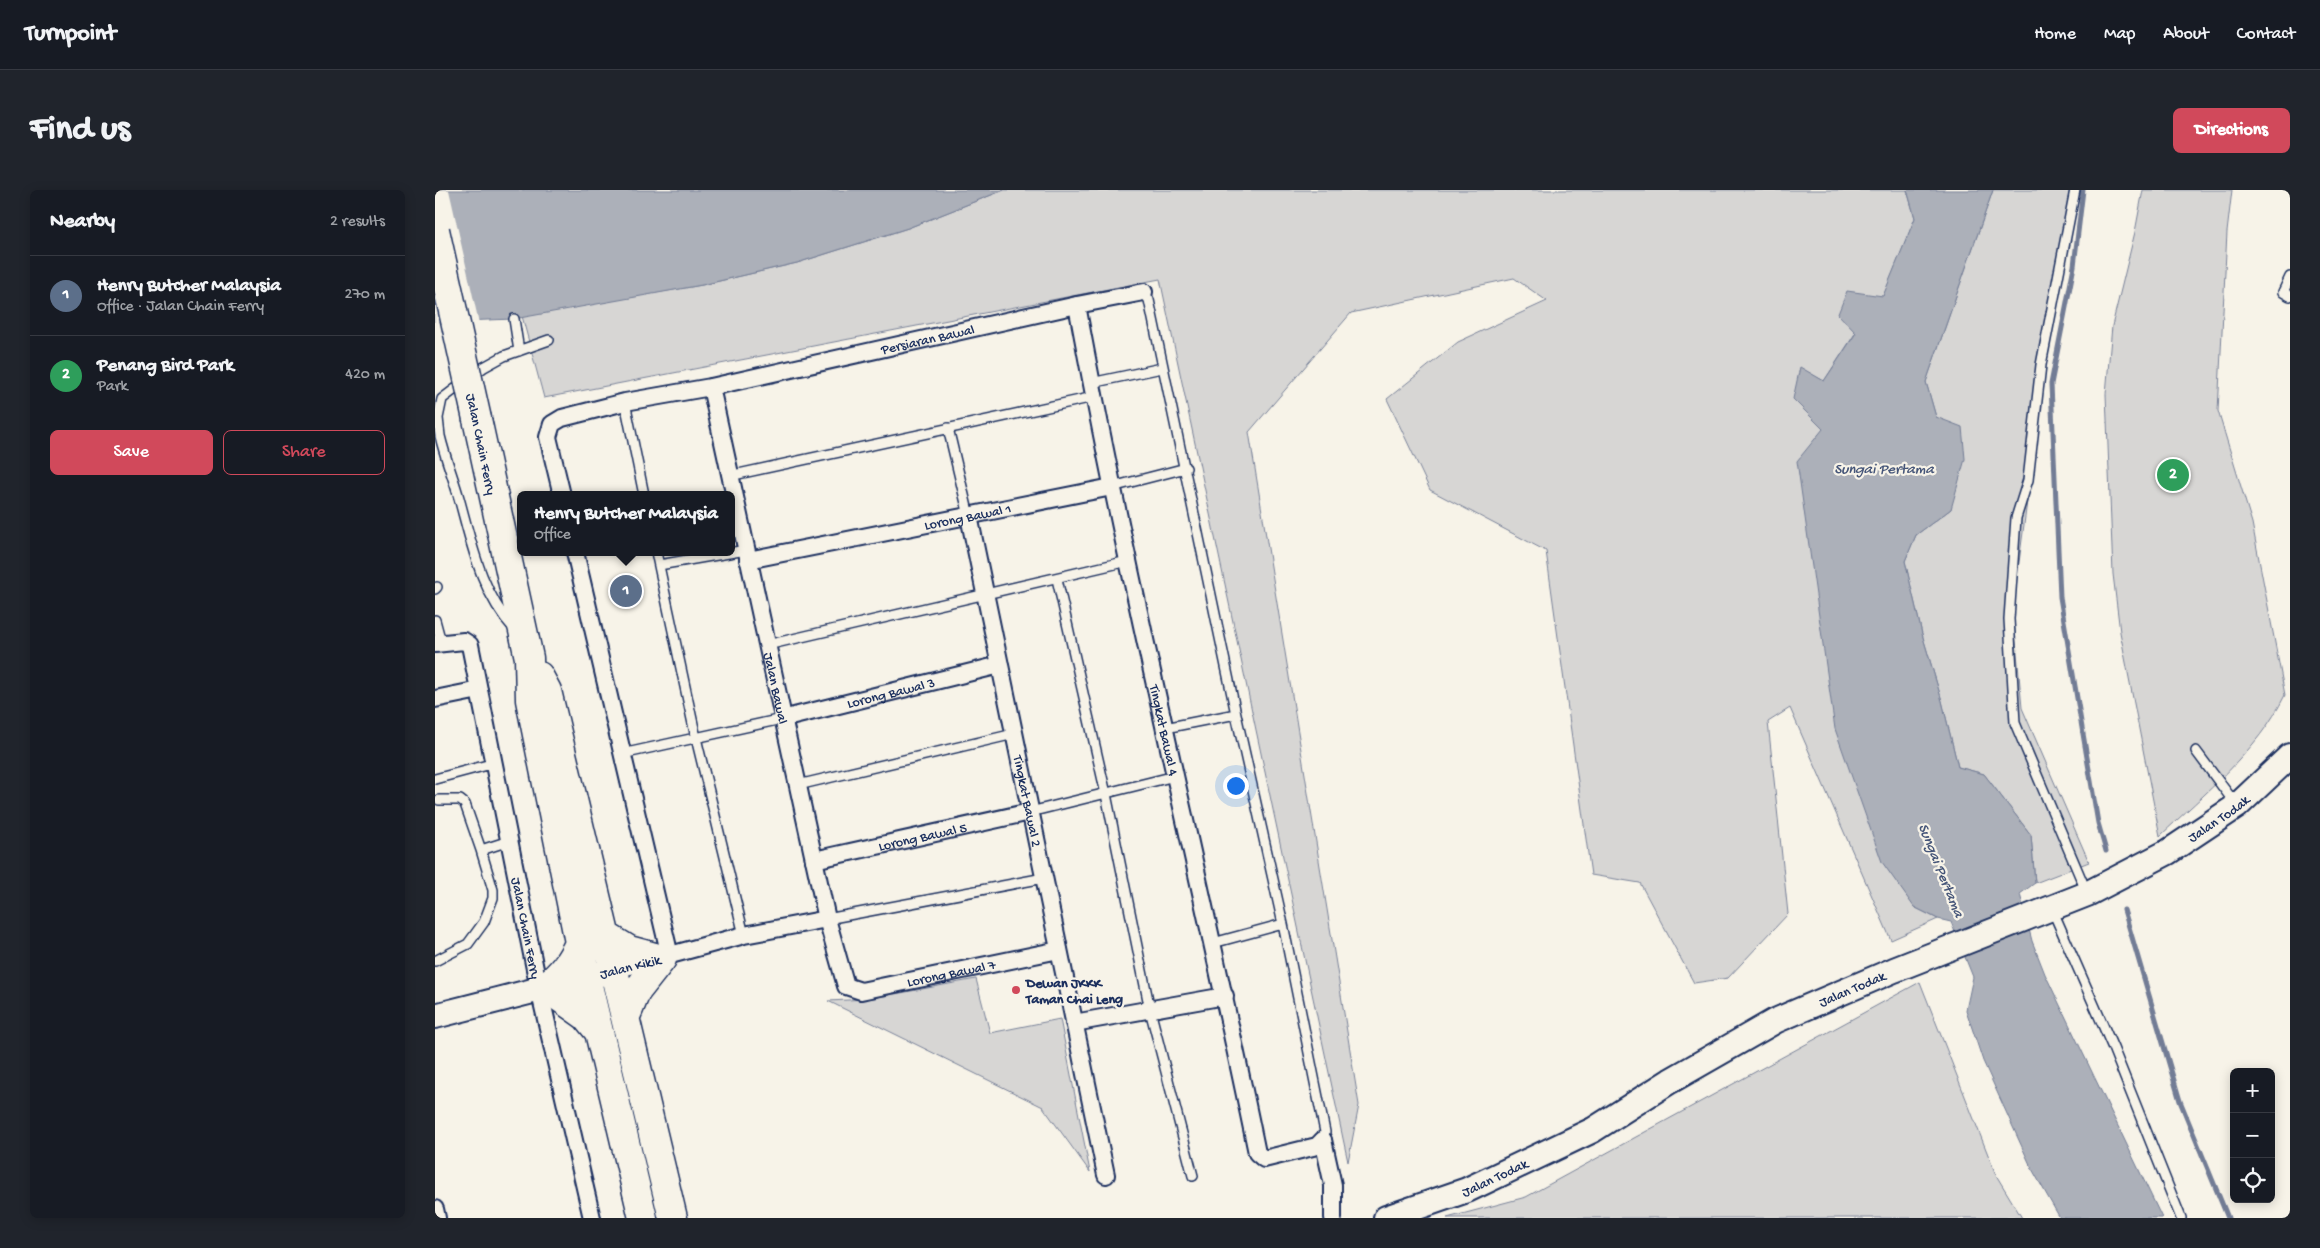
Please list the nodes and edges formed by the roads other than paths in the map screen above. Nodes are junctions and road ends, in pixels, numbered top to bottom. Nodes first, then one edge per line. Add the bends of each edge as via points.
1 (2075, 190) edge
2 (435, 230) edge
3 (2290, 278) edge
4 (1144, 292) joint
5 (2290, 296) edge
6 (1077, 304) junction
7 (514, 319) dead end
8 (549, 340) dead end
9 (519, 350) junction
10 (1162, 368) junction
11 (711, 387) junction
12 (1092, 390) junction
13 (625, 402) junction
14 (948, 428) junction
15 (1186, 468) junction
16 (729, 476) junction
17 (1112, 487) junction
18 (561, 491) edge
19 (643, 491) edge
20 (732, 491) edge
21 (735, 502) edge
22 (969, 516) junction
23 (747, 555) junction
24 (576, 556) edge
25 (658, 556) edge
26 (1128, 561) junction
27 (659, 565) junction
28 (1057, 579) junction
29 (985, 595) junction
30 (435, 620) edge
31 (438, 643) edge
32 (767, 645) junction
33 (527, 649) junction
34 (1000, 665) junction
35 (479, 690) junction
36 (435, 699) edge
37 (1236, 714) junction
38 (782, 719) junction
39 (1165, 728) junction
40 (1014, 734) junction
41 (696, 738) junction
42 (2196, 751) dead end
43 (622, 754) junction
44 (2290, 756) edge
45 (495, 763) junction
46 (1175, 776) junction
47 (435, 779) edge
48 (798, 785) junction
49 (1106, 794) junction
50 (439, 800) dead end
51 (2237, 806) junction
52 (1031, 812) junction
53 (509, 841) junction
54 (481, 850) junction
55 (814, 860) junction
56 (1044, 878) junction
57 (2087, 894) junction
58 (2046, 911) junction
59 (827, 920) junction
60 (1283, 924) junction
61 (744, 935) junction
62 (606, 936) junction
63 (579, 942) junction
64 (1213, 942) junction
65 (1059, 950) junction
66 (666, 957) junction
67 (435, 961) edge
68 (615, 970) junction
69 (586, 977) junction
70 (846, 986) joint
71 (542, 988) junction
72 (1225, 996) junction
73 (1150, 1010) junction
74 (435, 1016) edge
75 (626, 1016) junction
76 (1074, 1024) junction
77 (599, 1033) junction
78 (1323, 1140) junction
79 (1106, 1175) dead end
80 (1193, 1176) dead end
81 (435, 1209) edge
82 (1395, 1215) edge
83 (437, 1218) edge
84 (592, 1218) edge
85 (643, 1218) edge
86 (673, 1218) edge
87 (1333, 1218) edge
88 (1370, 1218) edge
89 (2181, 1218) edge

1 - 57 lane via 2041,365 2028,480 2016,518 2009,619 2015,723
2 - 33 highway, Jalan Chain Ferry, bridge
3 - 5 lane via 2283,292
4 - 6 street, Persiaran Bawal
4 - 10 lane via 1149,300
6 - 11 street, Persiaran Bawal
6 - 12 street, Tingkat Bawal 4
7 - 9 lane
8 - 9 lane
9 - 33 lane via 484,367 442,399 438,418 440,436 475,558 491,597
10 - 12 lane
10 - 15 lane
11 - 13 street
11 - 16 street, Jalan Bawal
12 - 14 lane
12 - 17 street, Tingkat Bawal 4
13 - 18 street via 562,418 552,424 548,437
13 - 19 lane
14 - 16 lane
14 - 22 lane, Tingkat Bawal 2
15 - 17 lane, Lorong Bawal 1
15 - 37 lane
16 - 20 street, Jalan Bawal
17 - 22 street, Lorong Bawal 1
17 - 26 street, Tingkat Bawal 4
21 - 23 street, Jalan Bawal
22 - 23 street, Lorong Bawal 1
22 - 29 street, Tingkat Bawal 2
23 - 27 lane
23 - 32 street, Jalan Bawal
24 - 43 street
25 - 27 lane
26 - 28 lane
26 - 39 street, Tingkat Bawal 4
27 - 41 lane
28 - 29 lane
28 - 49 lane
29 - 32 lane
29 - 34 street, Tingkat Bawal 2
30 - 31 lane
31 - 35 street, Jalan Chain Ferry via 464,641 470,645
32 - 38 street, Jalan Bawal
33 - 62 highway, Jalan Chain Ferry via 547,691
33 - 63 highway, Jalan Chain Ferry via 530,700
34 - 38 street, Lorong Bawal 3
34 - 40 street, Tingkat Bawal 2
35 - 36 street
35 - 45 street, Jalan Chain Ferry
37 - 39 lane
37 - 60 lane
38 - 41 lane
38 - 48 street, Jalan Bawal
39 - 46 street, Tingkat Bawal 4
40 - 48 lane
40 - 52 street, Tingkat Bawal 2
41 - 43 lane
41 - 61 lane
42 - 51 lane
43 - 66 street
44 - 51 main road, Jalan Todak
45 - 47 lane
45 - 53 street, Jalan Chain Ferry
46 - 49 lane
46 - 64 street, Tingkat Bawal 4
48 - 55 street, Jalan Bawal
49 - 52 lane
49 - 73 lane
50 - 54 lane via 460,800 465,804
51 - 57 main road, Jalan Todak via 2168,852
52 - 55 street, Lorong Bawal 5
52 - 56 street, Tingkat Bawal 2
53 - 54 lane
53 - 71 street, Jalan Chain Ferry
54 - 67 lane via 493,890 484,922 468,944
55 - 59 street, Jalan Bawal
56 - 59 lane
56 - 65 street, Tingkat Bawal 2
57 - 58 main road, Jalan Todak
58 - 82 main road, Jalan Todak via 1775,1021 1593,1130 1467,1190
58 - 89 lane via 2113,1048
59 - 61 street, Jalan Kikik
59 - 70 street, Jalan Bawal
60 - 64 lane
60 - 78 lane via 1325,1132
61 - 66 street, Jalan Kikik
62 - 66 highway via 629,950
62 - 68 highway, Jalan Chain Ferry
63 - 69 highway, Jalan Chain Ferry
63 - 71 highway via 567,967
64 - 72 street, Tingkat Bawal 4
65 - 70 street, Lorong Bawal 7 via 861,991
65 - 76 street, Tingkat Bawal 2
66 - 68 street, Jalan Kikik
66 - 75 highway via 636,992
68 - 69 main road, Jalan Kikik
68 - 75 highway, Jalan Chain Ferry
69 - 71 main road, Jalan Kikik
69 - 77 highway, Jalan Chain Ferry
71 - 74 main road, Jalan Kikik
71 - 77 highway via 586,1016
71 - 84 street, Jalan Chain Ferry
72 - 73 street
72 - 78 street, Tingkat Bawal 4 via 1257,1153 1264,1159 1317,1146
73 - 76 street
73 - 80 lane
75 - 86 highway, Jalan Chain Ferry
76 - 79 street, Tingkat Bawal 2
77 - 85 highway, Jalan Chain Ferry
78 - 87 street via 1333,1185
81 - 83 street
82 - 88 main road, Jalan Todak

